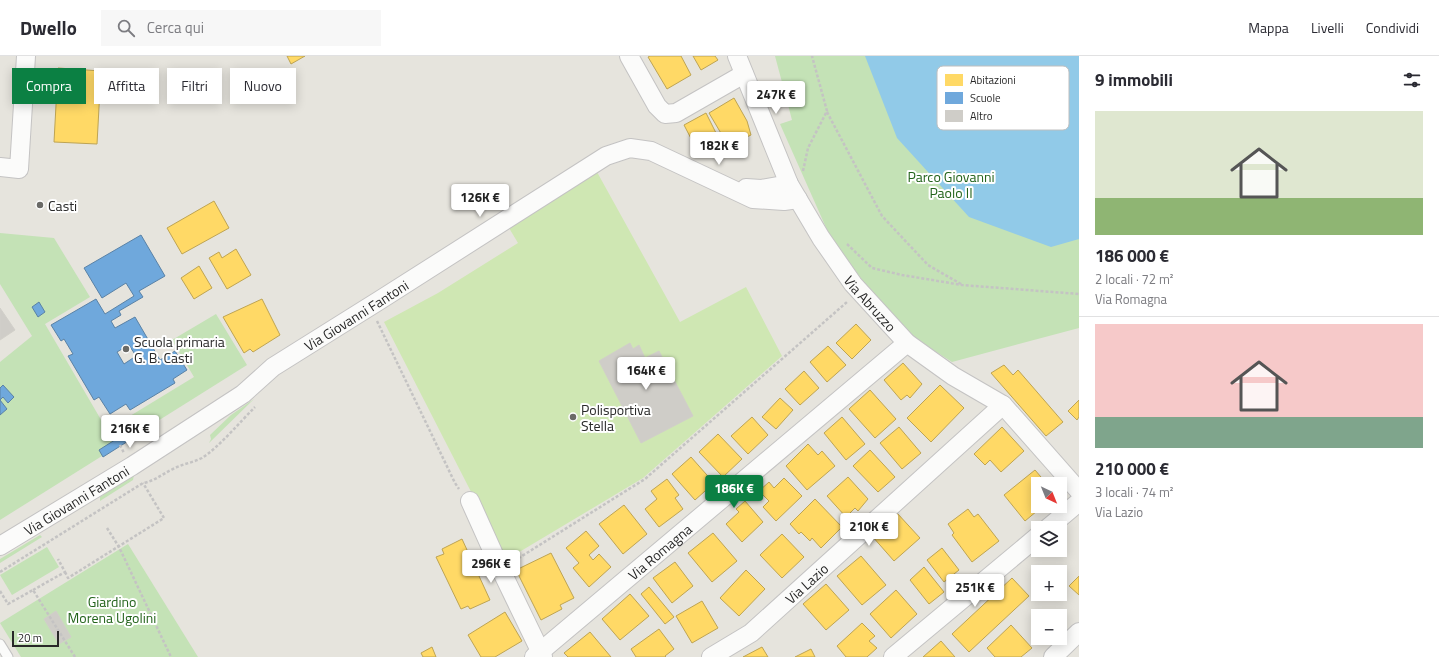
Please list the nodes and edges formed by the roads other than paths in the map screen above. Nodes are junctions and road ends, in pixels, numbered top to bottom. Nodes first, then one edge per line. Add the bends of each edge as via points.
1 (26, 56) edge
2 (628, 56) edge
3 (737, 56) edge
4 (744, 74) junction
5 (0, 167) edge
6 (797, 181) junction
7 (725, 186) junction
8 (798, 199) junction
9 (907, 343) junction
10 (1003, 405) junction
11 (1079, 491) edge
12 (470, 501) road end
13 (1079, 502) edge
14 (1056, 521) edge
15 (1031, 542) edge
16 (0, 546) edge
17 (1079, 632) edge
18 (0, 644) edge
19 (539, 656) edge
20 (8, 657) edge
21 (711, 657) edge
22 (893, 657) edge
23 (1053, 657) edge

1 - 5 street via 20,169
2 - 4 street via 657,106 665,114 676,112
3 - 4 street, Via Abruzzo
4 - 6 street, Via Abruzzo
6 - 7 street, Via Giovanni Fantoni via 761,189
6 - 8 street, Via Abruzzo
7 - 8 street, Via Giovanni Fantoni via 753,199
7 - 16 street, Via Giovanni Fantoni via 651,151 630,148 606,156 272,368 243,394 132,466
8 - 9 street, Via Abruzzo via 821,238 859,291
9 - 10 street, Via Abruzzo via 953,376
9 - 19 street, Via Romagna
10 - 11 street, Via Abruzzo
10 - 21 street, Via Lazio via 751,633
12 - 19 street, Via Romagna
13 - 14 street
15 - 22 street
17 - 23 street
18 - 20 lane

